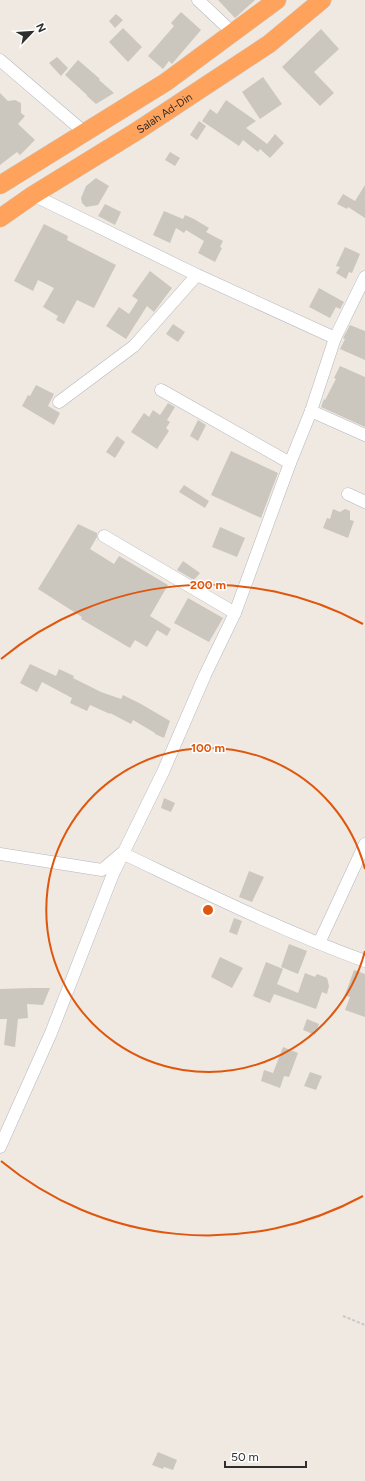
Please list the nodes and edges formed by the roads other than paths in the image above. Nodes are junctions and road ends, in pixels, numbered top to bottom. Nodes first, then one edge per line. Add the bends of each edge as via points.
1 (198, 0) edge
2 (277, 0) edge
3 (322, 0) edge
4 (233, 33) junction
5 (0, 60) edge
6 (84, 132) junction
7 (0, 185) edge
8 (33, 195) junction
9 (0, 218) edge
10 (197, 275) junction
11 (364, 280) edge
12 (335, 338) junction
13 (161, 390) dead end
14 (59, 402) dead end
15 (311, 411) junction
16 (365, 435) edge
17 (290, 463) junction
18 (348, 494) dead end
19 (365, 502) edge
20 (104, 536) dead end
21 (235, 613) junction
22 (365, 844) edge
23 (0, 854) edge
24 (122, 854) junction
25 (319, 943) junction
26 (365, 961) edge
27 (0, 1147) edge

1 - 4 street
2 - 4 highway
3 - 8 highway, Salah Ad-Din via 269,44 137,131
4 - 6 highway via 166,82
5 - 6 street
6 - 7 highway
8 - 9 highway, Salah Ad-Din
8 - 10 street
10 - 12 street
10 - 14 street via 134,346
11 - 12 street
12 - 15 street
13 - 17 street
15 - 16 street
15 - 17 street
17 - 21 street
18 - 19 street
20 - 21 street
21 - 24 street via 163,772
22 - 25 street
23 - 24 street via 102,870
24 - 25 street
24 - 27 street via 51,1033
25 - 26 street

